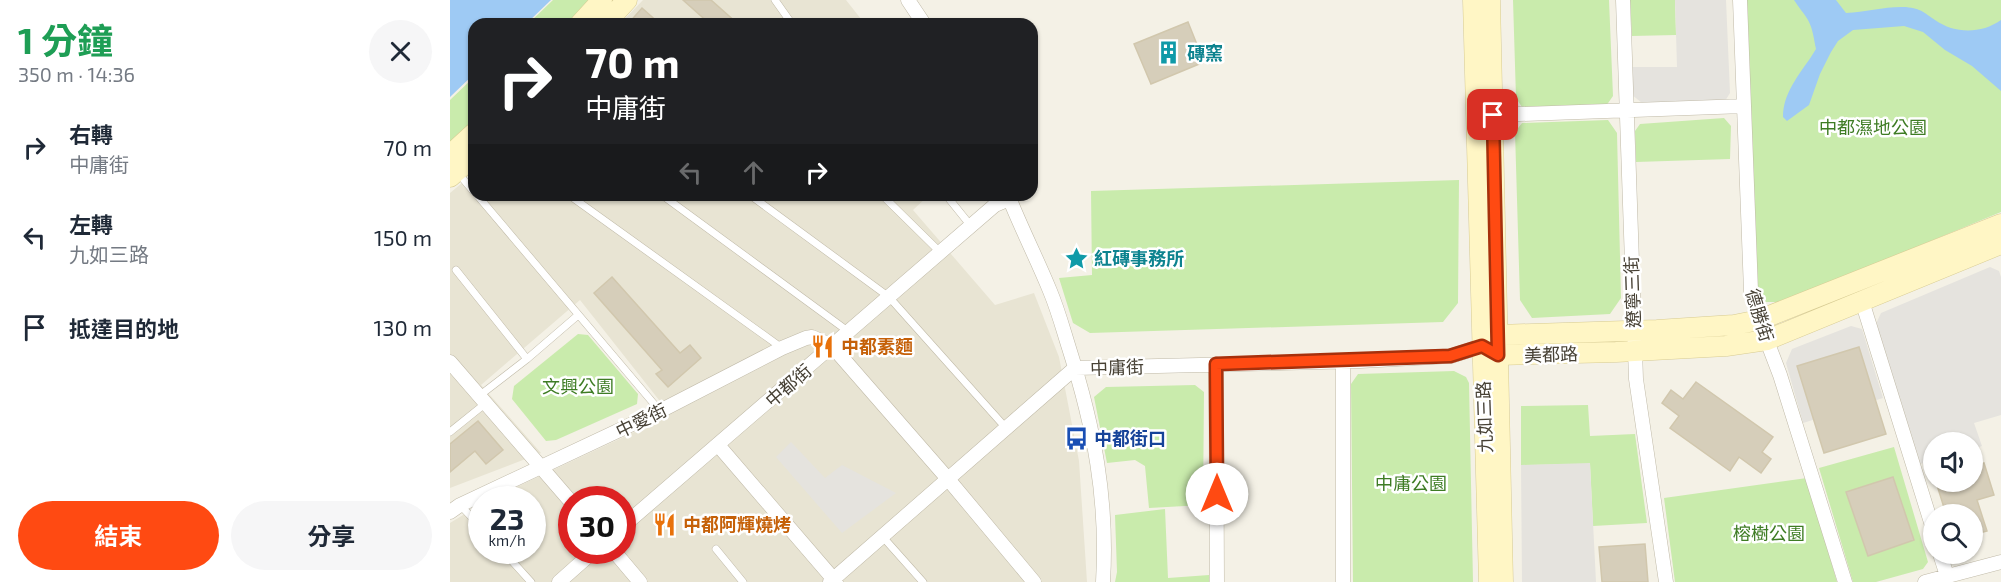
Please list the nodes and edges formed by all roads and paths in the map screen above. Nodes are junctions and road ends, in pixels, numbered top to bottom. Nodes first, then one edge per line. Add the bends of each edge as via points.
1 (602, 0) edge
2 (627, 0) edge
3 (775, 0) edge
4 (908, 0) edge
5 (1473, 0) edge
6 (1491, 0) edge
7 (1623, 0) edge
8 (1740, 0) edge
9 (586, 18) edge
10 (610, 18) edge
11 (788, 18) edge
12 (920, 18) edge
13 (1744, 106) junction
14 (1626, 111) junction
15 (1493, 115) junction
16 (468, 143) edge
17 (468, 159) edge
18 (452, 168) edge
19 (468, 185) edge
20 (482, 201) edge
21 (577, 201) edge
22 (670, 201) edge
23 (758, 201) edge
24 (888, 201) edge
25 (951, 201) edge
26 (1002, 201) edge
27 (1011, 201) edge
28 (971, 226) junction
29 (2000, 232) edge
30 (941, 253) junction
31 (456, 270) dead end
32 (889, 297) junction
33 (1862, 301) junction
34 (578, 316) junction
35 (1759, 320) junction
36 (1634, 330) junction
37 (849, 332) junction
38 (1767, 340) junction
39 (1492, 345) junction
40 (832, 346) junction
41 (782, 348) junction
42 (1635, 351) junction
43 (527, 359) junction
44 (1343, 361) junction
45 (450, 362) edge
46 (1216, 364) junction
47 (1075, 368) junction
48 (482, 399) junction
49 (660, 411) junction
50 (1006, 428) junction
51 (450, 432) edge
52 (718, 445) junction
53 (541, 467) junction
54 (948, 479) junction
55 (558, 487) edge
56 (1925, 504) edge
57 (455, 508) edge
58 (636, 515) edge
59 (468, 518) edge
60 (882, 536) junction
61 (716, 549) dead end
62 (2001, 562) edge
63 (515, 564) edge
64 (580, 564) edge
65 (624, 564) edge
66 (1943, 564) edge
67 (1948, 579) edge
68 (833, 581) edge
69 (531, 582) edge
70 (559, 582) edge
71 (640, 582) edge
72 (743, 582) edge
73 (923, 582) edge
74 (1034, 582) edge
75 (1103, 582) edge
76 (1217, 582) edge
77 (1343, 582) edge
78 (1489, 582) edge
79 (1503, 582) edge
80 (1666, 582) edge
81 (1845, 582) edge
82 (1925, 582) edge

1 - 9 street
2 - 10 street
3 - 11 lane
4 - 12 street
5 - 39 street, 九如三路
6 - 15 street, 九如三路
7 - 14 street, 遼寧三街
8 - 13 street, 德勝街
13 - 14 street
13 - 35 street, 德勝街 via 1751,291
14 - 15 street
14 - 36 street, 遼寧三街
15 - 39 street, 九如三路
16 - 18 street
17 - 18 street
18 - 19 lane
20 - 34 lane
21 - 41 lane
22 - 37 lane
23 - 32 lane
24 - 30 lane
25 - 28 lane
26 - 28 street, 中都街
27 - 47 street via 1051,292
28 - 30 street, 中都街
29 - 33 street, 美都路
29 - 35 street, 美都路
30 - 32 street, 中都街
31 - 43 lane
32 - 37 street, 中都街
32 - 50 lane
33 - 38 street, 美都路
33 - 56 street
34 - 43 lane
34 - 49 lane
35 - 36 street, 美都路
35 - 38 street, 德勝街
36 - 39 street, 美都路
36 - 42 street, 遼寧三街
37 - 40 street, 中都街
38 - 42 street, 美都路
38 - 81 street, 德勝街
39 - 42 street, 美都路
39 - 44 street, 中庸街 via 1450,356
39 - 78 street, 九如三路
39 - 79 street, 九如三路
40 - 41 street, 中愛街 via 812,337
40 - 52 street, 中都街
40 - 54 street
41 - 49 street, 中愛街
42 - 80 street, 遼寧三街 via 1638,398
43 - 48 lane
44 - 46 street, 中庸街
44 - 77 street
45 - 48 street
46 - 47 street, 中庸街
46 - 76 street
47 - 50 street, 中庸街
47 - 75 street via 1095,442 1105,550
48 - 51 lane
48 - 53 street
49 - 53 street, 中愛街
50 - 54 street, 中庸街
52 - 58 street, 中都街
52 - 68 street
53 - 55 street
53 - 57 street, 中愛街
54 - 60 street, 中庸街
54 - 74 street
57 - 59 lane
60 - 68 street, 中庸街
60 - 73 lane
61 - 72 lane
62 - 67 street
63 - 69 lane
64 - 70 street
65 - 71 street
66 - 67 street
67 - 82 street

